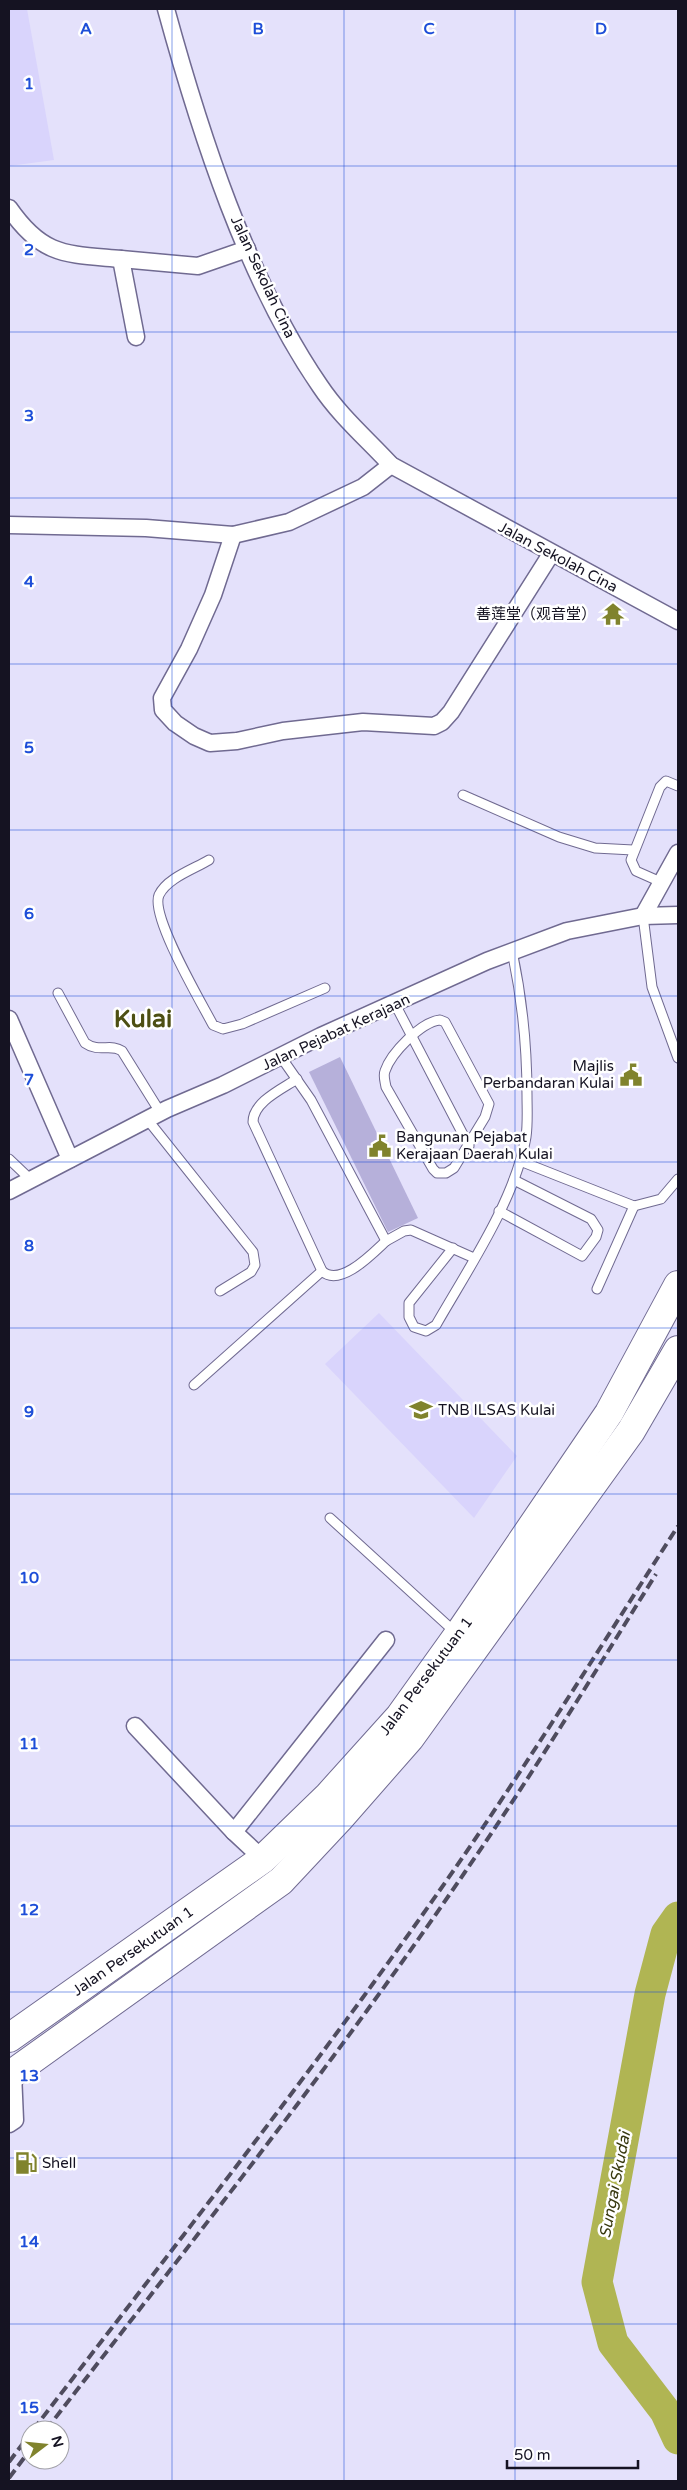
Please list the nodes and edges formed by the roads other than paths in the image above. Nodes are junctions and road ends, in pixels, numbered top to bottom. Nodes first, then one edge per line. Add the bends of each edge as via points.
1 (166, 9) edge
2 (9, 208) edge
3 (247, 249) junction
4 (121, 259) junction
5 (136, 337) dead end
6 (391, 465) junction
7 (9, 526) edge
8 (234, 535) junction
9 (551, 554) junction
10 (678, 621) edge
11 (678, 786) edge
12 (463, 795) dead end
13 (633, 850) junction
14 (678, 853) edge
15 (209, 860) dead end
16 (663, 883) junction
17 (678, 915) edge
18 (643, 916) junction
19 (512, 951) junction
20 (324, 988) dead end
21 (58, 993) dead end
22 (395, 1004) junction
23 (9, 1023) edge
24 (411, 1034) junction
25 (281, 1057) junction
26 (678, 1058) edge
27 (296, 1079) junction
28 (153, 1116) junction
29 (469, 1146) junction
30 (9, 1159) edge
31 (70, 1159) junction
32 (520, 1161) junction
33 (30, 1179) junction
34 (678, 1179) edge
35 (514, 1180) junction
36 (9, 1191) edge
37 (634, 1206) junction
38 (498, 1211) junction
39 (386, 1240) junction
40 (452, 1248) junction
41 (474, 1258) junction
42 (322, 1271) junction
43 (678, 1285) edge
44 (597, 1288) dead end
45 (220, 1291) dead end
46 (678, 1350) edge
47 (194, 1385) dead end
48 (330, 1518) dead end
49 (458, 1635) junction
50 (386, 1640) dead end
51 (135, 1726) dead end
52 (234, 1832) junction
53 (263, 1859) junction
54 (9, 2038) edge
55 (11, 2074) edge
56 (9, 2124) edge

1 - 3 street, Jalan Sekolah Cina via 207,141
2 - 4 street via 31,236 49,248 71,254
3 - 4 street via 198,266
3 - 6 street, Jalan Sekolah Cina via 286,332 321,388
4 - 5 street
6 - 8 street via 363,486 289,522
6 - 9 street, Jalan Sekolah Cina
7 - 8 street via 146,528
8 - 9 street via 213,595 162,698 164,710 175,723 210,743 364,722 429,726 442,722
9 - 10 street, Jalan Sekolah Cina
11 - 13 lane via 666,781 660,788
12 - 13 lane via 559,837 594,848
13 - 16 lane via 631,860 636,871
14 - 16 street
15 - 20 lane via 166,884 158,896 157,911 213,1025 223,1028 242,1024
16 - 18 street
17 - 18 street, Jalan Pejabat Kerajaan
18 - 19 street, Jalan Pejabat Kerajaan via 567,931
18 - 26 lane via 652,987
19 - 22 street, Jalan Pejabat Kerajaan
19 - 32 lane via 527,1064 526,1135
21 - 28 lane via 85,1043 92,1048 116,1047 122,1051
22 - 24 lane
22 - 25 street, Jalan Pejabat Kerajaan
23 - 31 street
24 - 29 lane
24 - 29 lane via 435,1021 445,1022 487,1098 488,1110
24 - 29 lane via 385,1070 386,1087 437,1173 446,1173 454,1168
25 - 27 lane
25 - 28 street, Jalan Pejabat Kerajaan
27 - 39 lane via 311,1100
27 - 42 lane via 257,1108 253,1122
28 - 31 street, Jalan Pejabat Kerajaan
28 - 45 lane via 253,1252 256,1265 251,1272
30 - 33 lane
31 - 33 street, Jalan Pejabat Kerajaan
32 - 35 lane
32 - 37 lane
33 - 36 street, Jalan Pejabat Kerajaan
34 - 37 lane via 661,1199
35 - 38 lane
35 - 38 lane via 592,1218 598,1230 596,1237 582,1256
37 - 44 lane
38 - 41 lane
39 - 40 lane via 411,1230
39 - 42 lane via 370,1259 334,1277 326,1276
40 - 41 lane
40 - 41 lane via 409,1303 409,1316 414,1327 426,1331 436,1325
42 - 47 lane
43 - 49 highway, Jalan Persekutuan 1 via 608,1414
46 - 55 highway, Jalan Persekutuan 1 via 631,1430 410,1738 339,1819 281,1881
48 - 49 lane
49 - 53 highway, Jalan Persekutuan 1 via 400,1716 328,1796
50 - 52 street
51 - 52 street
52 - 53 street
53 - 54 highway, Jalan Persekutuan 1
55 - 56 street via 15,2120

